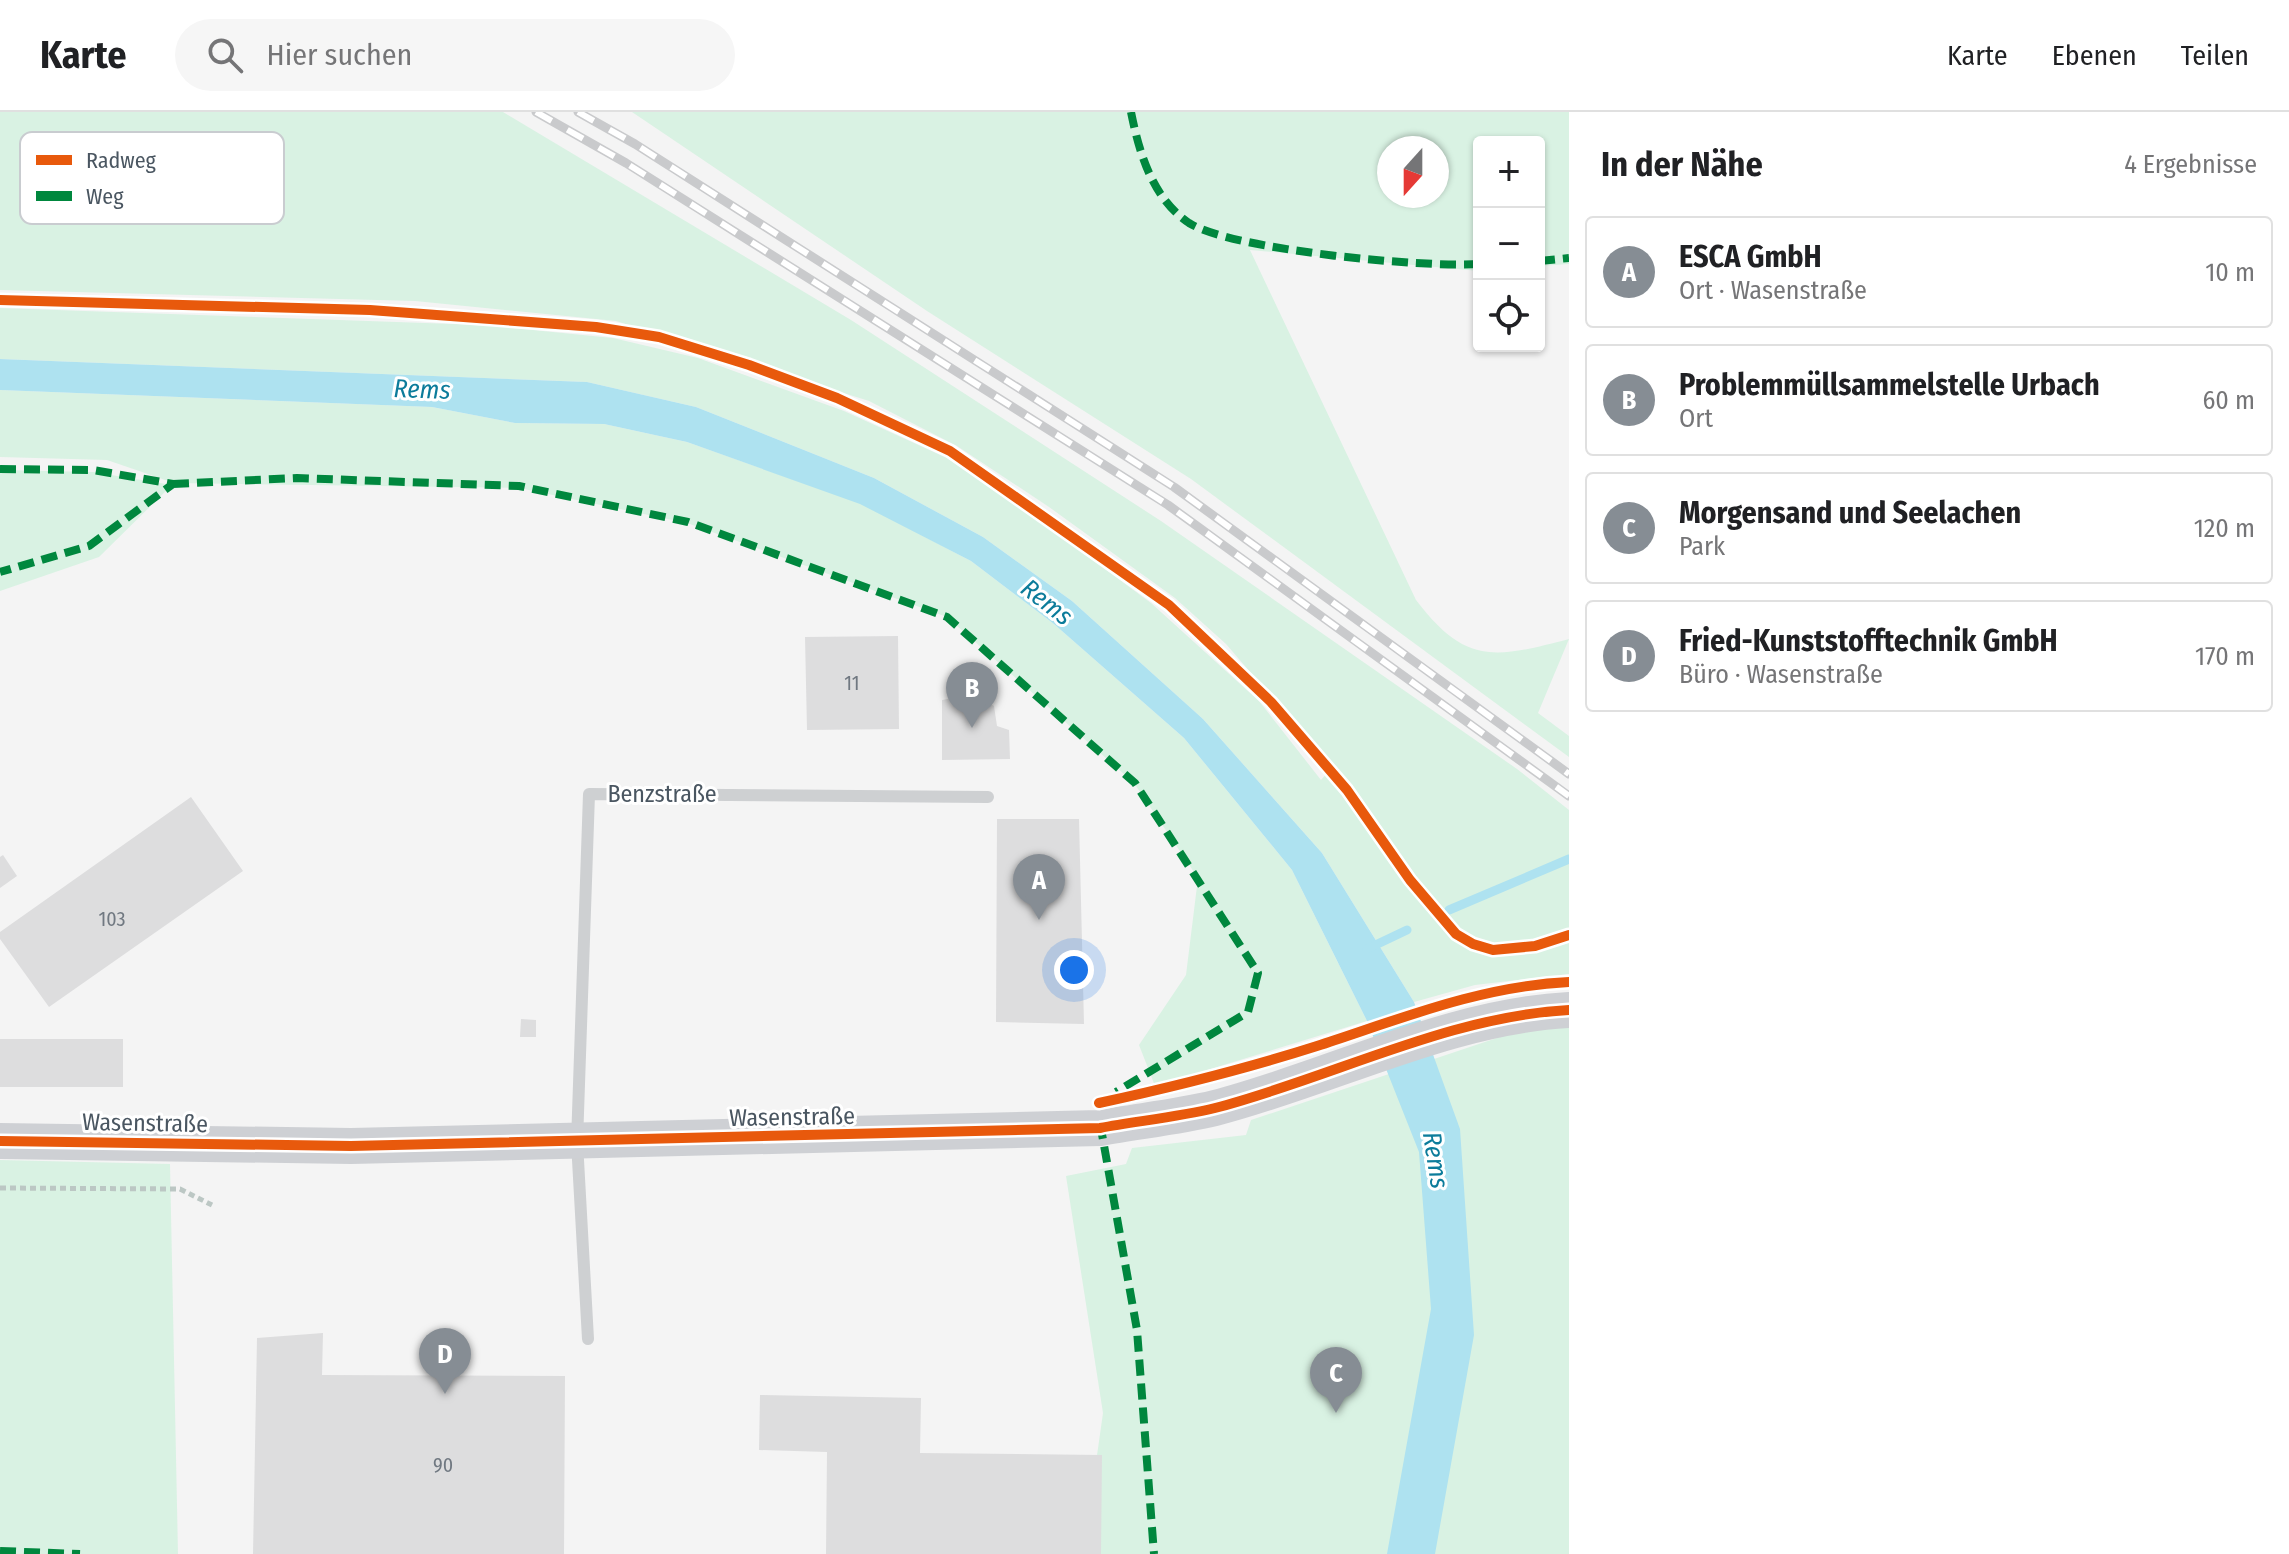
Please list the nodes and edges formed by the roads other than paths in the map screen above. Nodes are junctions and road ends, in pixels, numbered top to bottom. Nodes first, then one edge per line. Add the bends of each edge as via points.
1 (988, 797) dead end
2 (1569, 1010) edge
3 (0, 1141) edge
4 (577, 1142) junction
5 (588, 1339) dead end

1 - 4 lane, Benzstraße via 589,794
2 - 4 street, Wasenstraße via 1481,1024 1214,1108 1100,1128
3 - 4 street, Wasenstraße via 351,1146
4 - 5 lane

